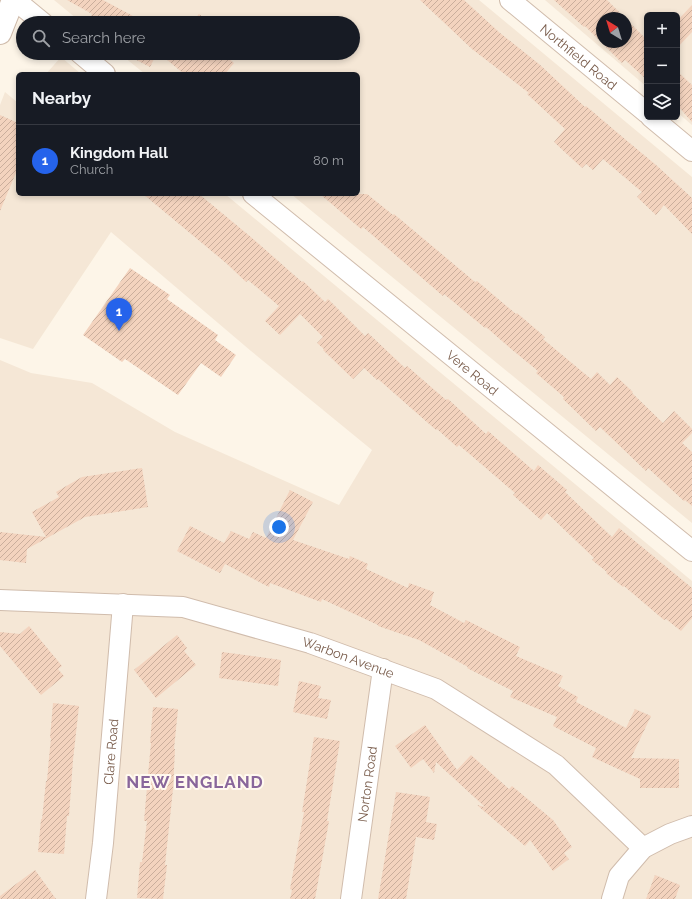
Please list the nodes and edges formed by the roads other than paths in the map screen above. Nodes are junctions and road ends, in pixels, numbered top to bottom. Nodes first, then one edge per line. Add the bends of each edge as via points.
1 (14, 0) edge
2 (510, 0) edge
3 (34, 16) edge
4 (0, 33) edge
5 (89, 60) edge
6 (104, 72) edge
7 (644, 111) edge
8 (656, 120) edge
9 (692, 151) edge
10 (255, 196) edge
11 (692, 551) edge
12 (0, 600) edge
13 (123, 604) junction
14 (383, 669) junction
15 (692, 826) edge
16 (643, 848) junction
17 (96, 899) edge
18 (351, 899) edge
19 (612, 899) edge

1 - 3 street
1 - 4 street
2 - 7 street, Northfield Road
5 - 6 street
8 - 9 street
10 - 11 street, Vere Road
12 - 13 street, Warbon Avenue
13 - 14 street, Warbon Avenue via 183,607 310,643
13 - 17 street, Clare Road
14 - 16 street, Warbon Avenue via 436,689 556,765
14 - 18 street, Norton Road
15 - 16 street
16 - 19 street via 619,876

